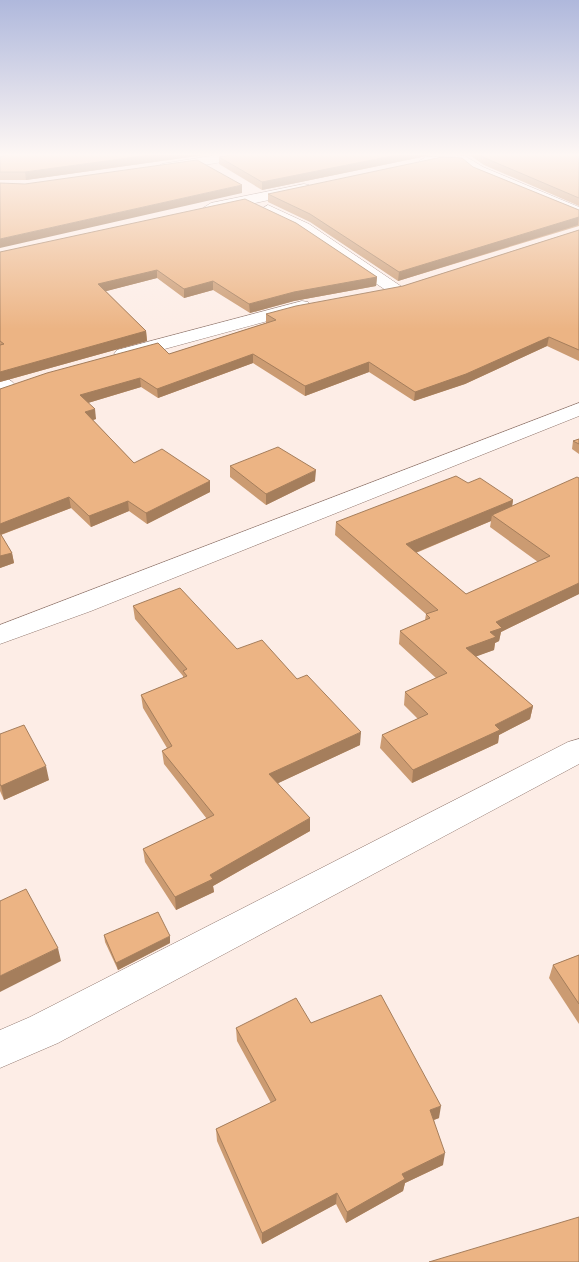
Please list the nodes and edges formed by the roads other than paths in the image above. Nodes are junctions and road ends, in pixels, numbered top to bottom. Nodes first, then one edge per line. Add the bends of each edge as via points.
1 (271, 212) edge
2 (415, 283) edge
3 (396, 289) junction
4 (368, 294) edge
5 (322, 303) edge
6 (106, 359) edge
7 (579, 409) edge
8 (0, 635) edge
9 (579, 750) edge
10 (0, 1049) edge

1 - 3 street via 303,228
2 - 3 street
3 - 4 street
5 - 6 street
7 - 8 street
9 - 10 street via 53,1026

